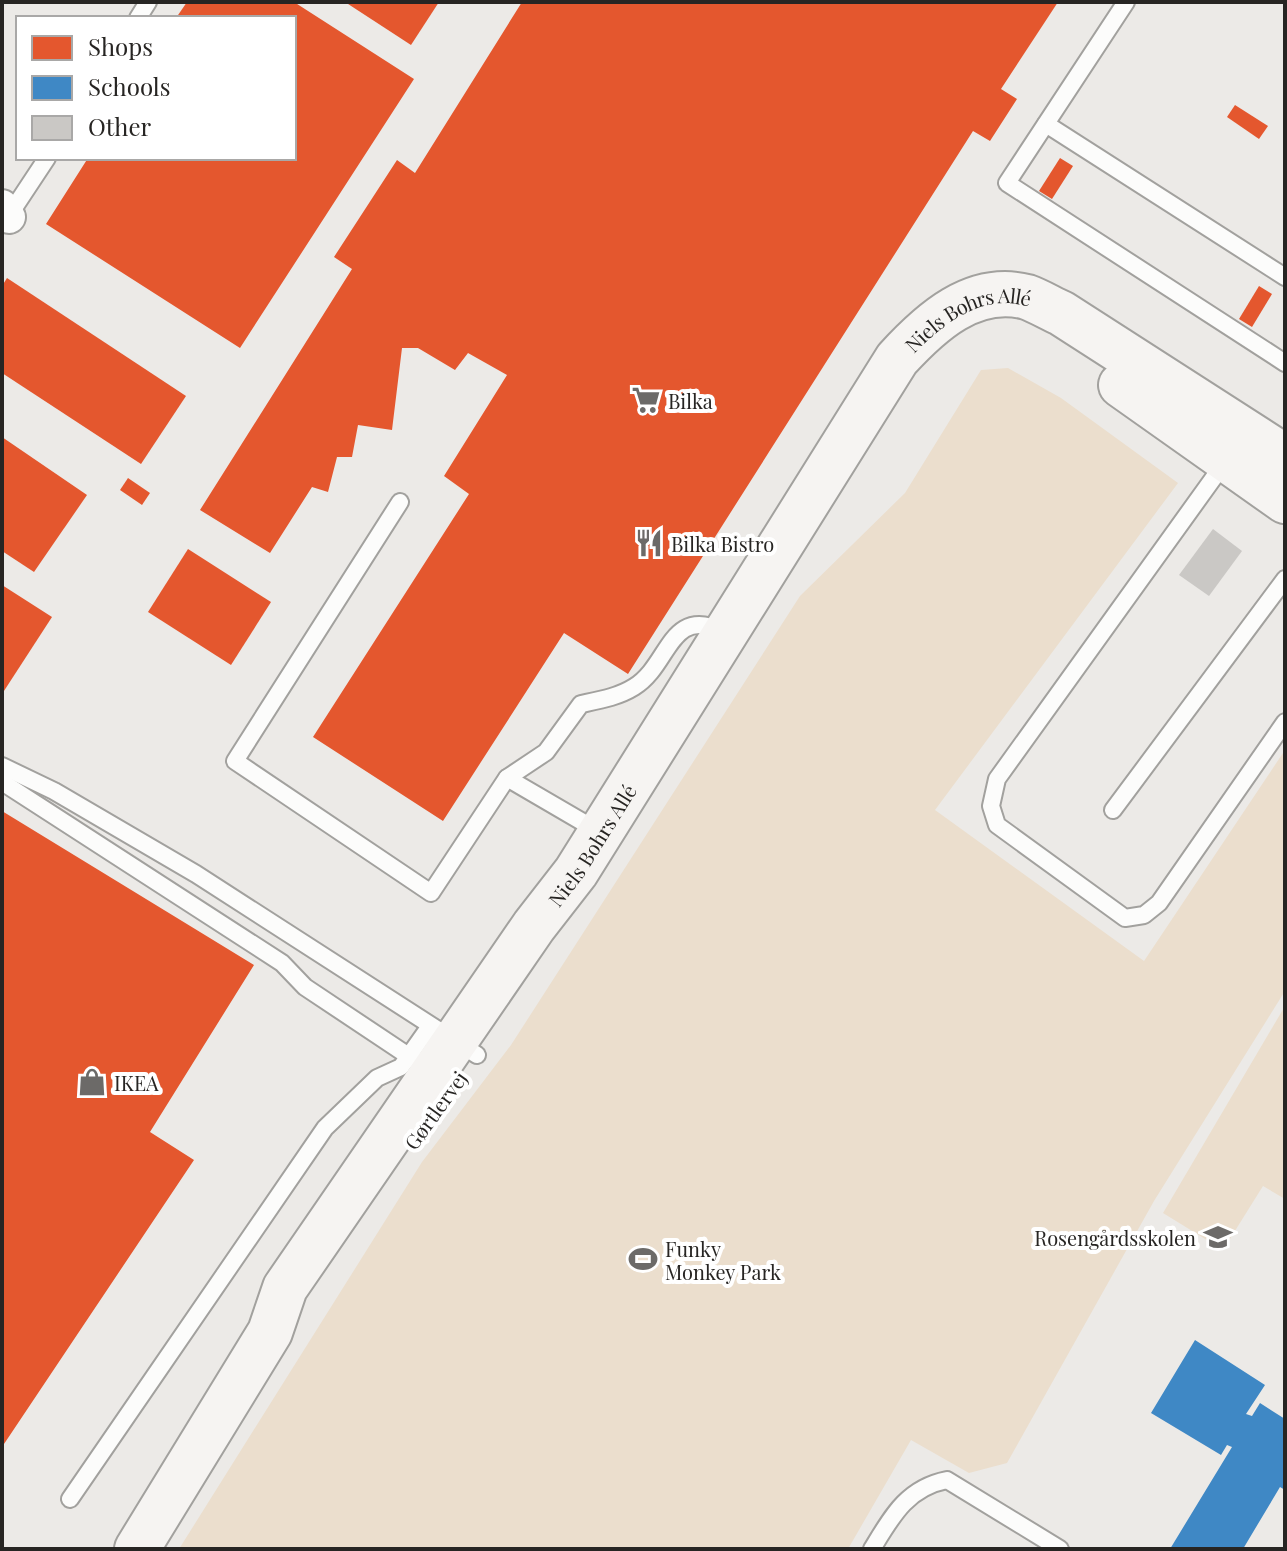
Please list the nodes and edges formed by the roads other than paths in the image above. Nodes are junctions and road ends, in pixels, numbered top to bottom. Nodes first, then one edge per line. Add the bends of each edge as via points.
1 (1126, 2) edge
2 (1046, 124) junction
3 (46, 160) edge
4 (4, 216) edge
5 (1285, 277) edge
6 (1285, 363) edge
7 (1285, 457) edge
8 (1226, 460) junction
9 (1285, 476) edge
10 (1285, 501) edge
11 (400, 502) dead end
12 (774, 562) junction
13 (1285, 579) edge
14 (727, 633) junction
15 (1285, 722) edge
16 (2, 766) edge
17 (507, 778) junction
18 (2, 782) edge
19 (1113, 810) dead end
20 (600, 832) junction
21 (442, 1056) junction
22 (70, 1499) dead end
23 (137, 1549) edge
24 (872, 1549) edge
25 (1060, 1549) edge

1 - 2 lane
2 - 5 lane
2 - 6 lane via 1007,183
3 - 4 lane
7 - 12 street, Niels Bohrs Allé via 1061,313 1027,297 992,293 930,324 897,359
8 - 9 lane via 1252,455
8 - 10 street, Niels Bohrs Allé
8 - 12 street, Niels Bohrs Allé via 1056,338 1028,326 997,323 974,328 933,362
8 - 15 lane via 997,779 991,806 997,825 1125,918 1144,915 1159,903
11 - 17 lane via 235,761 431,893
12 - 14 street, Niels Bohrs Allé
13 - 19 lane
14 - 17 lane via 708,624 686,626 636,686 581,704 546,752
14 - 20 street, Niels Bohrs Allé
16 - 21 lane via 196,874
17 - 20 lane
18 - 21 lane via 282,963 305,987
20 - 21 street, Niels Bohrs Allé
21 - 22 lane via 377,1078 325,1128
21 - 23 street, Gørtlervej via 305,1305 270,1332
24 - 25 lane via 909,1495 947,1480

